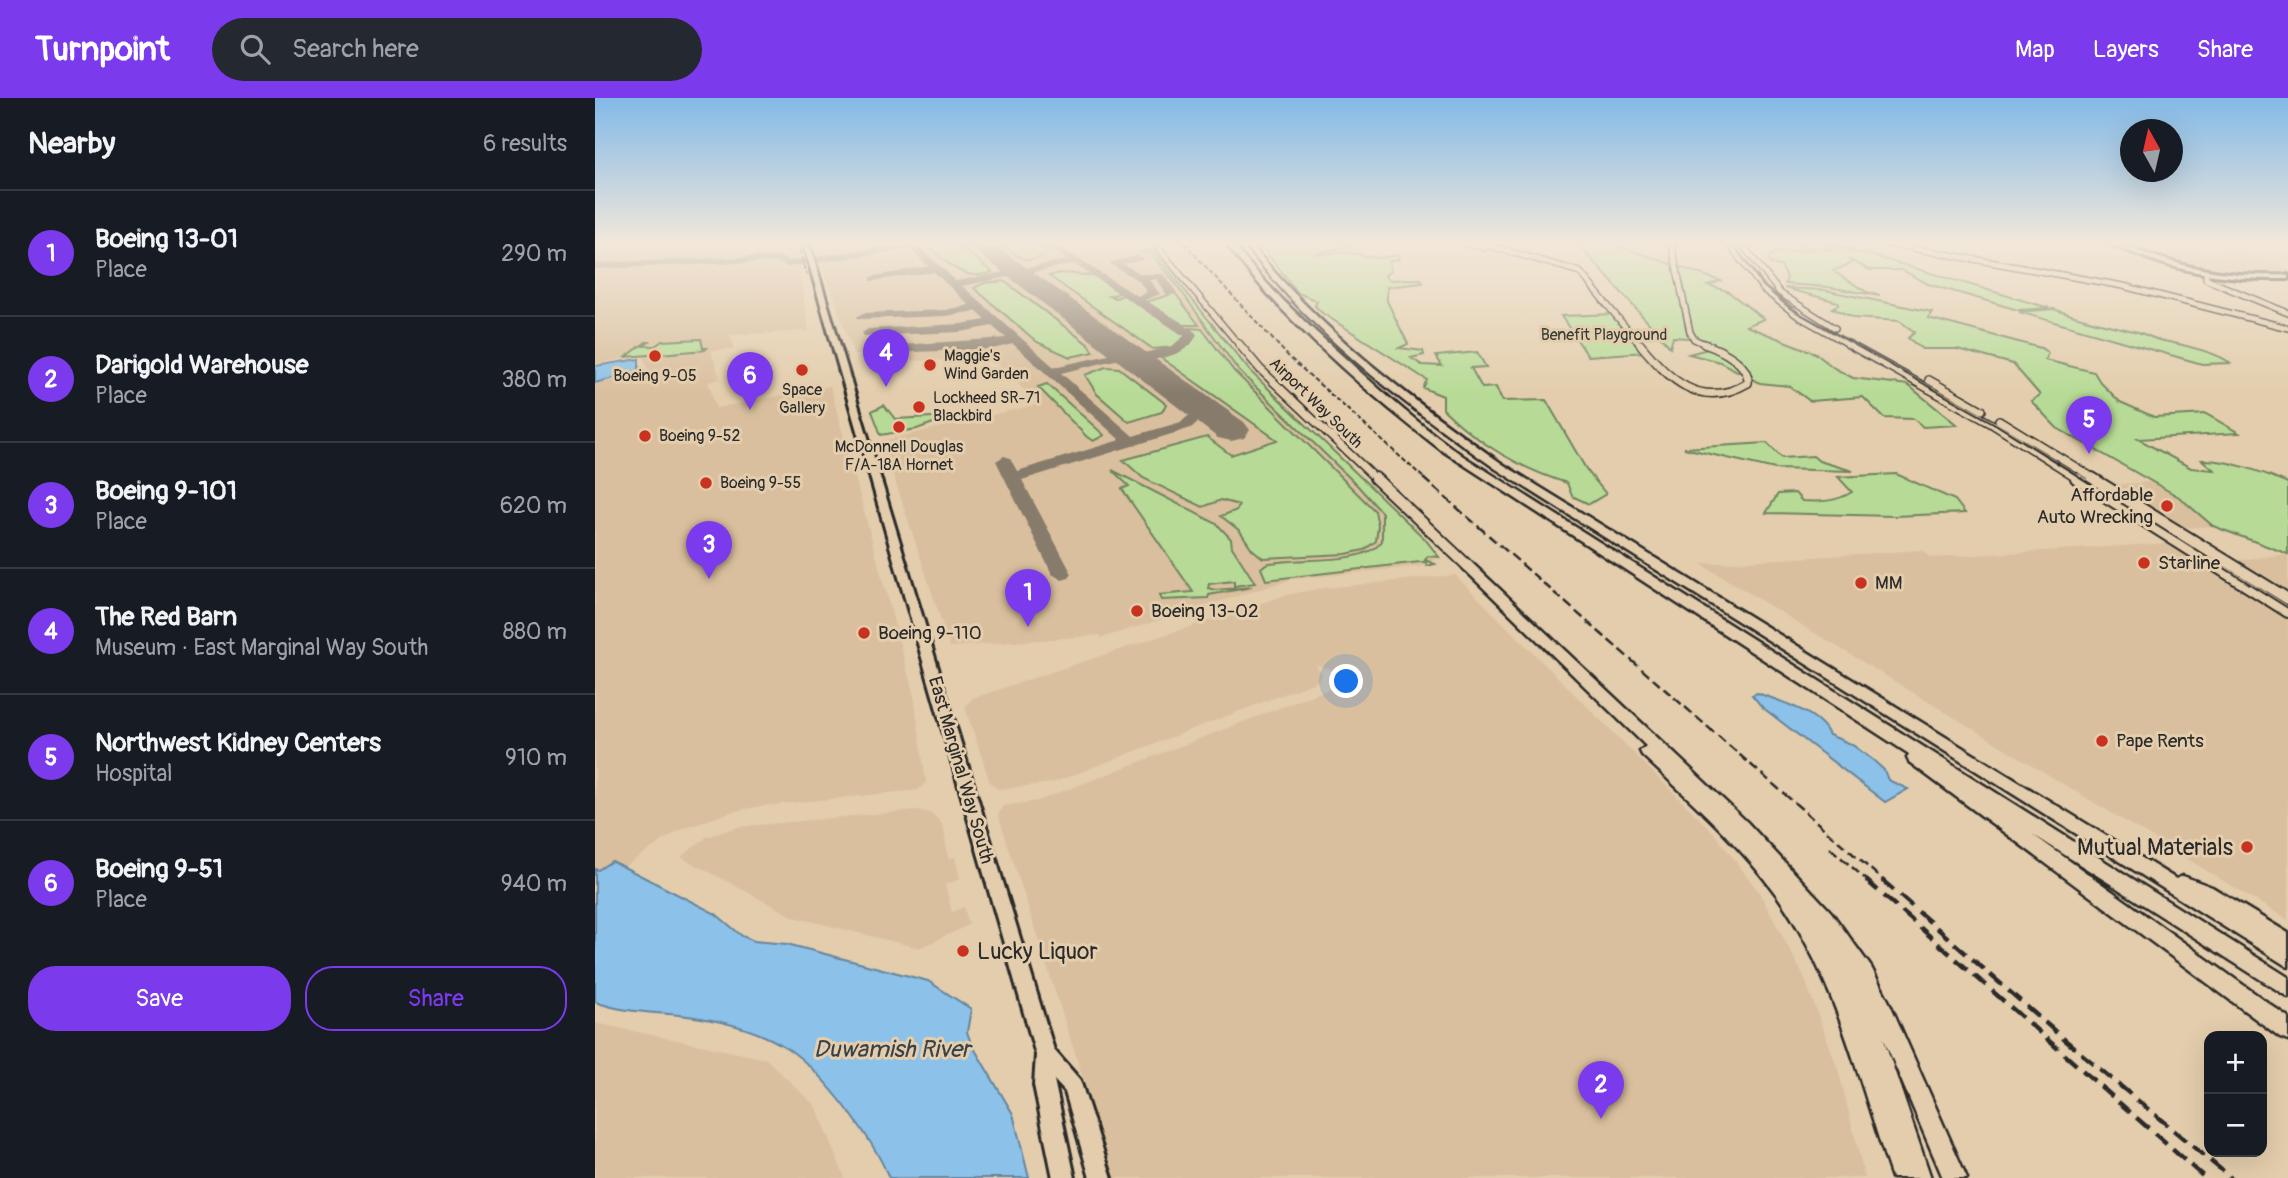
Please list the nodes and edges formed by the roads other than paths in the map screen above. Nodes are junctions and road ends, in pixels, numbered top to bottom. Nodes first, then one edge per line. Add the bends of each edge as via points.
1 (821, 293) edge
2 (1191, 293) edge
3 (1270, 293) edge
4 (1287, 293) edge
5 (1597, 293) edge
6 (1684, 293) edge
7 (1770, 293) edge
8 (1782, 293) edge
9 (2152, 293) edge
10 (2240, 293) edge
11 (2288, 313) edge
12 (2288, 328) edge
13 (1902, 380) dead end
14 (1935, 391) junction
15 (1464, 567) junction
16 (2288, 599) edge
17 (2288, 612) edge
18 (1810, 680) junction
19 (2144, 868) junction
20 (1798, 890) junction
21 (2288, 943) edge
22 (2288, 958) edge
23 (2288, 988) edge
24 (2288, 1030) edge
25 (1046, 1055) junction
26 (1064, 1178) edge
27 (1101, 1178) edge
28 (1902, 1178) edge
29 (1919, 1178) edge
30 (1955, 1178) edge

1 - 25 main road, East Marginal Way South
2 - 15 main road, Airport Way South via 1252,369
3 - 18 highway via 1434,440
4 - 19 highway via 1405,398 1500,467
5 - 6 main road via 1676,383 1702,391 1731,391 1745,385 1749,380 1746,373 1732,358 1696,341 1690,333
7 - 14 main road via 1786,308
8 - 16 main road via 2004,423
9 - 12 main road
10 - 11 main road
13 - 14 main road
14 - 17 main road
15 - 20 highway via 1741,827
15 - 28 highway via 1732,832 1786,892 1843,996
18 - 23 highway
18 - 24 highway
19 - 21 highway via 2205,893
19 - 22 highway
20 - 29 highway via 1860,999
20 - 30 highway via 1864,974 1907,1061
25 - 26 main road, East Marginal Way South via 1044,1085
25 - 27 main road, East Marginal Way South via 1073,1087

